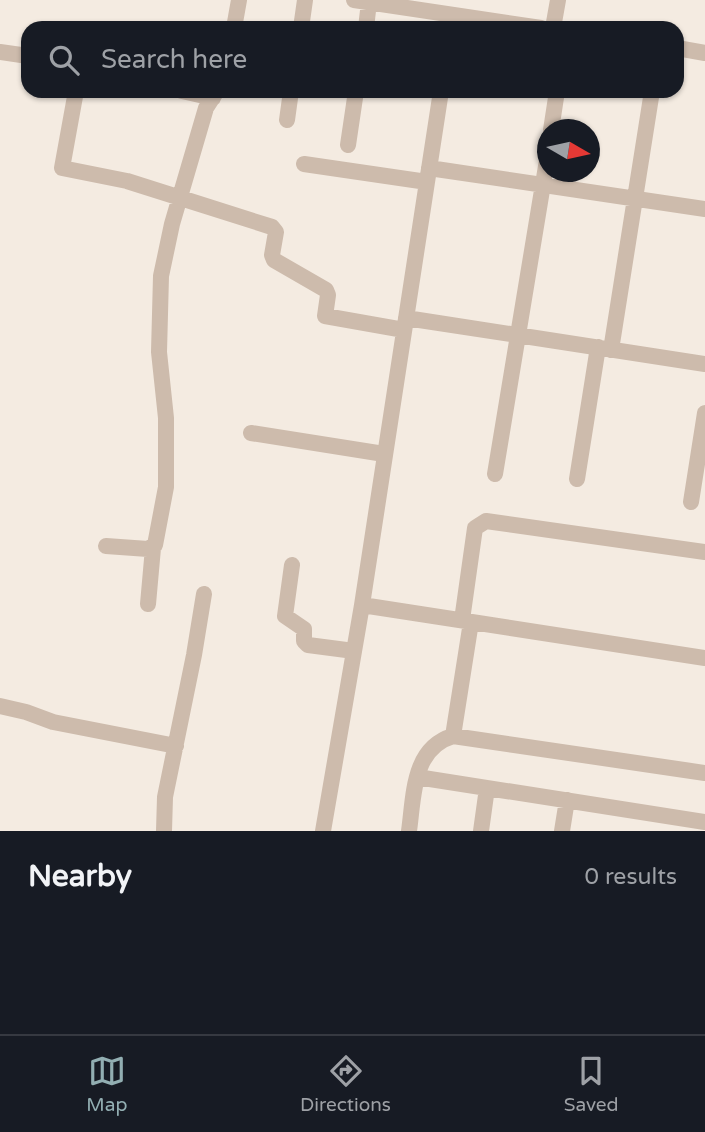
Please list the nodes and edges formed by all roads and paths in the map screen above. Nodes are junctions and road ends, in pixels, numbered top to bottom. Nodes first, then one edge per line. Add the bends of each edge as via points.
1 (239, 0) edge
2 (305, 0) edge
3 (558, 0) edge
4 (362, 1) edge
5 (235, 21) edge
6 (302, 21) edge
7 (365, 21) edge
8 (452, 21) edge
9 (555, 21) edge
10 (684, 49) edge
11 (0, 52) edge
12 (705, 53) edge
13 (21, 55) edge
14 (75, 98) edge
15 (213, 98) edge
16 (290, 98) edge
17 (355, 98) edge
18 (440, 98) edge
19 (557, 98) edge
20 (651, 98) edge
21 (553, 119) edge
22 (287, 120) dead end
23 (348, 145) dead end
24 (304, 164) dead end
25 (428, 175) junction
26 (543, 182) edge
27 (543, 185) junction
28 (181, 197) junction
29 (634, 198) junction
30 (705, 209) edge
31 (405, 324) junction
32 (518, 335) junction
33 (605, 348) junction
34 (705, 364) edge
35 (705, 413) edge
36 (251, 433) dead end
37 (384, 454) junction
38 (495, 474) dead end
39 (578, 480) dead end
40 (691, 502) dead end
41 (106, 545) dead end
42 (153, 548) junction
43 (705, 552) edge
44 (292, 565) dead end
45 (204, 594) dead end
46 (148, 604) dead end
47 (362, 605) junction
48 (466, 621) junction
49 (354, 651) junction
50 (705, 658) edge
51 (0, 706) edge
52 (453, 736) junction
53 (176, 746) junction
54 (705, 773) edge
55 (417, 777) junction
56 (487, 788) junction
57 (567, 800) junction
58 (655, 814) junction
59 (705, 822) edge
60 (164, 831) edge
61 (323, 831) edge
62 (409, 831) edge
63 (481, 831) edge
64 (562, 831) edge
65 (652, 831) edge

1 - 5 street
2 - 6 street
3 - 9 street
4 - 7 street
4 - 8 street
10 - 12 street
11 - 13 street
14 - 28 street via 62,168
15 - 28 street via 206,108
16 - 22 street
17 - 23 street
18 - 25 street
19 - 21 street
20 - 29 street
24 - 25 street
25 - 27 street
25 - 31 street
26 - 27 street
27 - 29 street
27 - 32 street
28 - 31 street via 272,227 276,232 274,260 326,289 325,316
28 - 42 street via 161,276 159,352 166,418 166,487
29 - 30 street
29 - 33 street
31 - 32 street
31 - 37 street
32 - 33 street
32 - 38 street
33 - 34 street
33 - 39 street
35 - 40 street
36 - 37 street
37 - 47 street
41 - 42 street
42 - 46 street
43 - 48 street via 486,521 475,528
44 - 49 street via 285,616 304,629 308,645
45 - 53 street
47 - 48 street
47 - 49 street
48 - 50 street
48 - 52 street
49 - 61 street
51 - 53 street via 53,722
52 - 54 street
52 - 55 street via 432,746
53 - 60 street via 165,797
55 - 56 street
55 - 62 street
56 - 57 street
56 - 63 street
57 - 58 street
57 - 64 street
58 - 59 street
58 - 65 street

